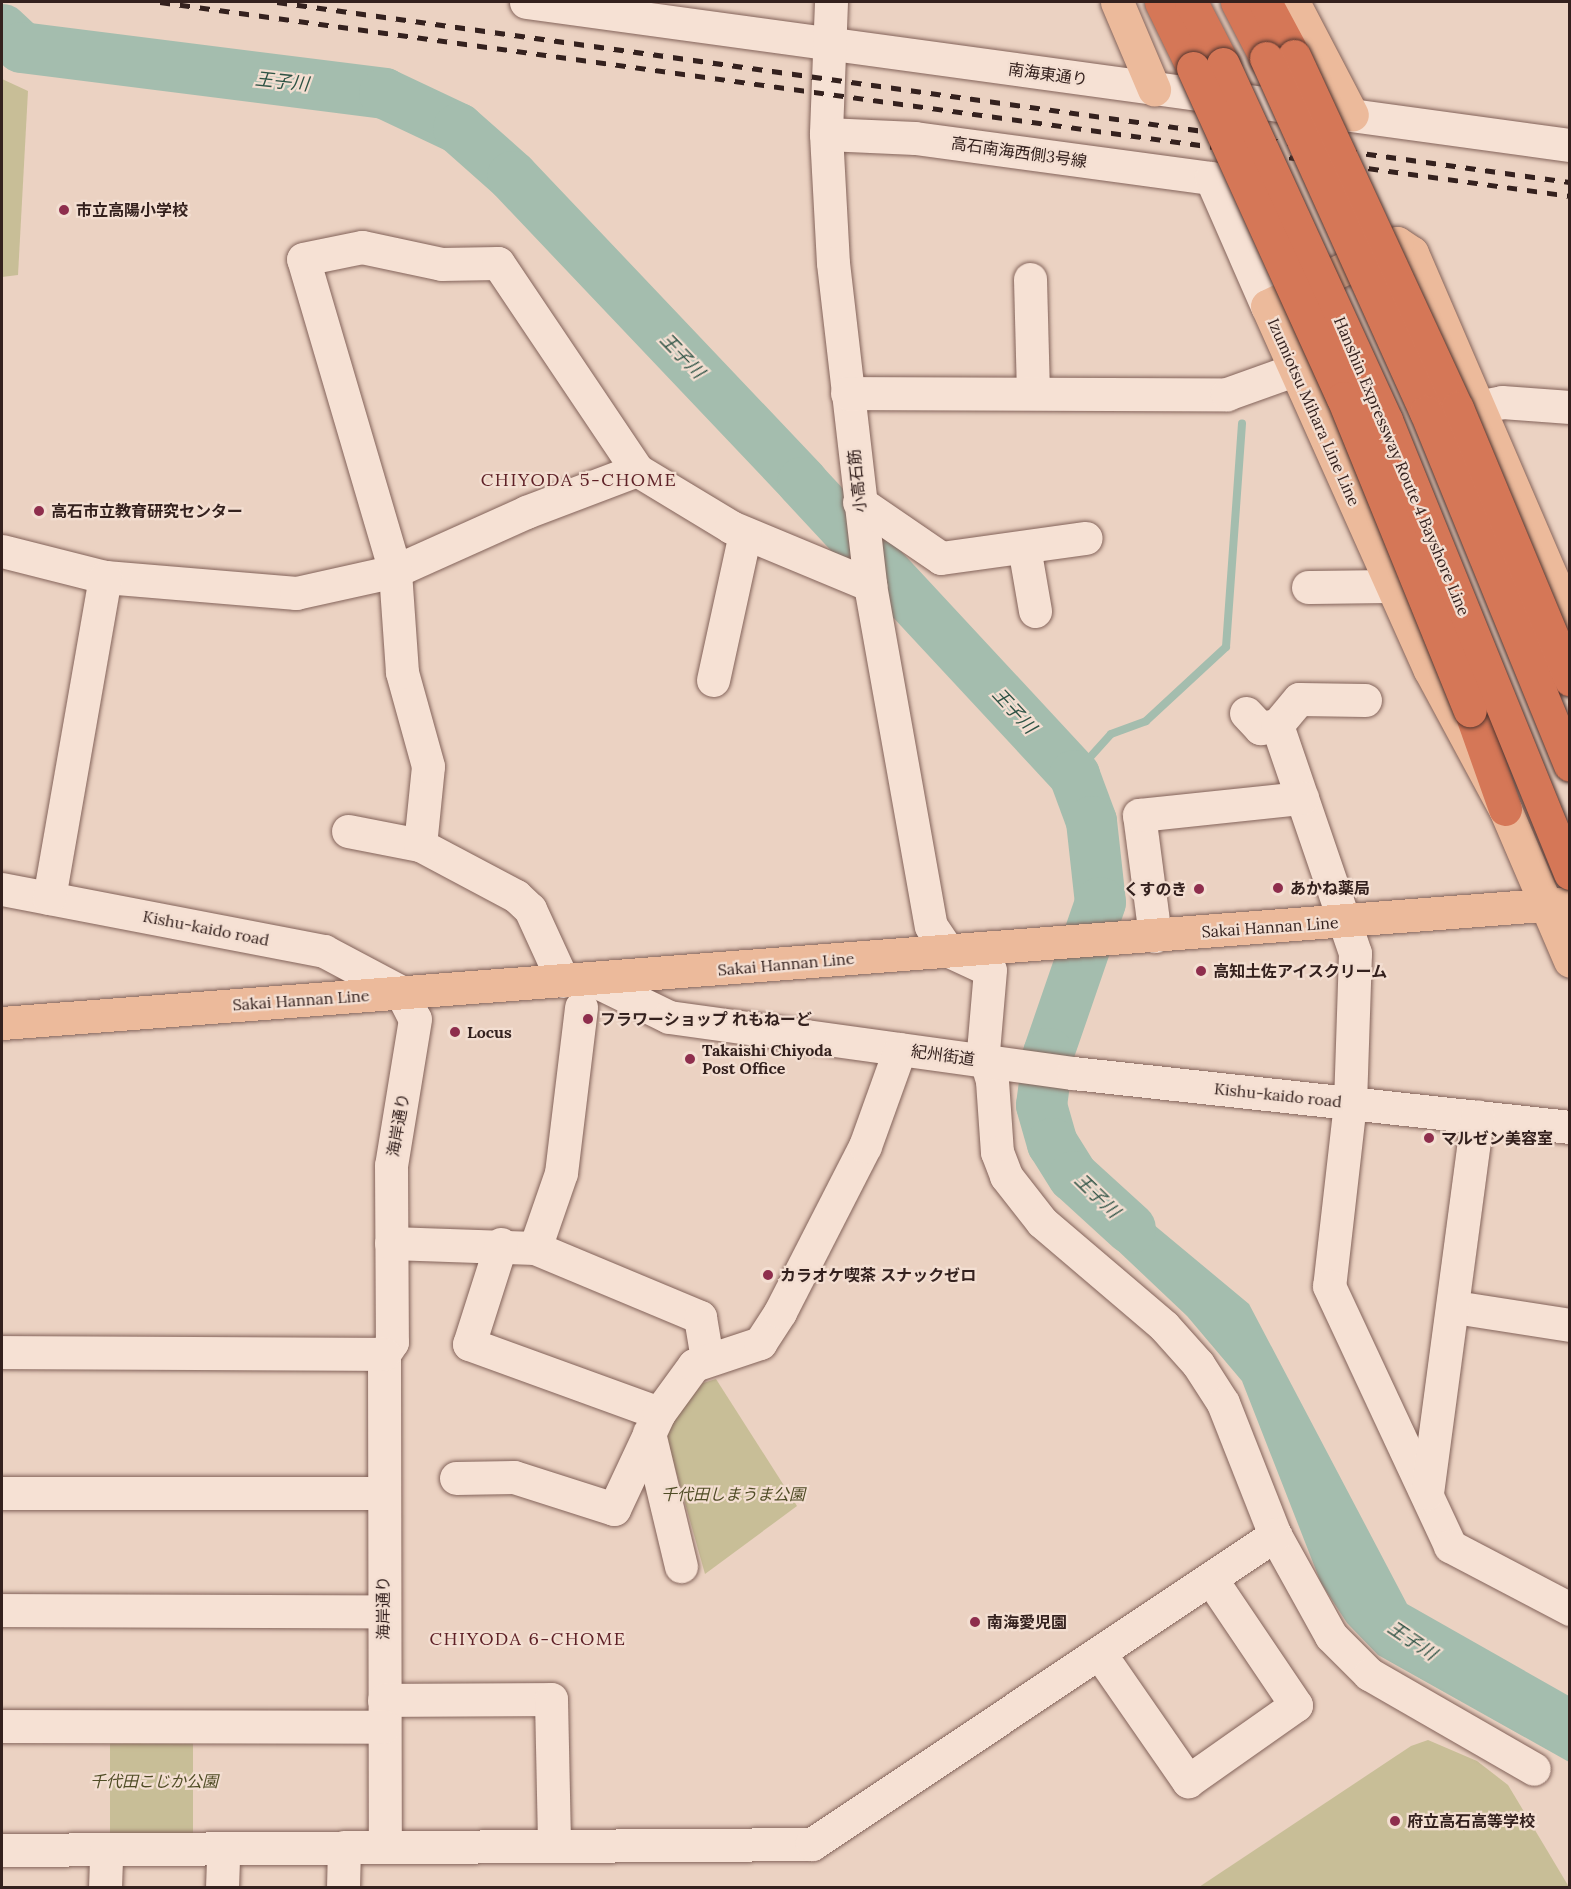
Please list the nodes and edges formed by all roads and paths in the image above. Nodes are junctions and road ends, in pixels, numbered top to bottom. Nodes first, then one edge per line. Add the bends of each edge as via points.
1 (526, 2) edge
2 (831, 2) edge
3 (1117, 2) edge
4 (1161, 2) edge
5 (1191, 2) edge
6 (1237, 2) edge
7 (1265, 2) edge
8 (1293, 2) edge
9 (830, 44) junction
10 (1154, 88) junction
11 (1352, 115) junction
12 (826, 134) junction
13 (1569, 145) edge
14 (1030, 279) dead end
15 (1267, 306) junction
16 (1294, 370) junction
17 (1033, 391) junction
18 (847, 393) junction
19 (1482, 406) junction
20 (1569, 407) edge
21 (637, 470) junction
22 (859, 502) junction
23 (745, 533) junction
24 (1086, 538) dead end
25 (1024, 547) junction
26 (2, 551) edge
27 (395, 571) junction
28 (105, 576) junction
29 (870, 585) junction
30 (1392, 586) junction
31 (1308, 587) dead end
32 (1035, 611) dead end
33 (1569, 620) edge
34 (1569, 679) edge
35 (713, 680) dead end
36 (1365, 700) dead end
37 (1246, 713) dead end
38 (1277, 725) junction
39 (1569, 765) edge
40 (1302, 798) junction
41 (1505, 809) junction
42 (348, 831) dead end
43 (420, 845) junction
44 (1569, 873) edge
45 (2, 889) edge
46 (49, 898) junction
47 (1558, 903) edge
48 (1344, 922) junction
49 (1155, 936) junction
50 (947, 950) junction
51 (1569, 961) edge
52 (562, 981) junction
53 (401, 992) junction
54 (588, 994) junction
55 (2, 1023) edge
56 (900, 1049) junction
57 (1001, 1063) junction
58 (1350, 1103) junction
59 (1477, 1116) junction
60 (1569, 1127) edge
61 (391, 1243) junction
62 (501, 1244) junction
63 (535, 1248) junction
64 (1455, 1307) junction
65 (1569, 1325) edge
66 (2, 1352) edge
67 (384, 1354) junction
68 (707, 1359) junction
69 (654, 1423) junction
70 (456, 1478) dead end
71 (2, 1493) edge
72 (382, 1493) junction
73 (1427, 1493) junction
74 (1275, 1535) junction
75 (681, 1566) dead end
76 (1211, 1579) junction
77 (1569, 1609) edge
78 (2, 1610) edge
79 (383, 1611) junction
80 (1100, 1654) junction
81 (384, 1714) junction
82 (2, 1726) edge
83 (1534, 1769) dead end
84 (554, 1846) junction
85 (344, 1847) junction
86 (385, 1847) junction
87 (2, 1850) edge
88 (106, 1850) junction
89 (223, 1850) junction
90 (105, 1887) edge
91 (222, 1887) edge
92 (343, 1887) edge

1 - 9 street, 南海東通り
2 - 9 street, 小高石筋
3 - 10 main road
4 - 41 highway, bridge via 1266,221 1410,555
5 - 44 highway, Hanshin Expressway Route 4 Bayshore Line, bridge via 1386,420
6 - 39 highway, bridge via 1426,412
7 - 34 highway, bridge via 1375,222
8 - 11 main road
9 - 10 street, 南海東通り
9 - 12 street, 小高石筋
10 - 11 street, 南海東通り
11 - 13 street, 南海東通り
12 - 15 street, 高石南海西側3号線 via 915,138 1210,178
12 - 18 street, 小高石筋
14 - 17 street
15 - 16 main road, Izumiotsu Mihara Line Line
15 - 19 main road, Izumiotsu Mihara Line Line via 1397,243 1412,253
16 - 17 street via 1227,394
16 - 30 main road, Izumiotsu Mihara Line Line
17 - 18 street
18 - 22 street, 小高石筋
19 - 20 street via 1502,402
19 - 33 main road, Izumiotsu Mihara Line Line
21 - 23 street
21 - 27 street via 526,512
21 - 27 street via 498,263 441,264 362,247 303,259
22 - 25 street via 941,558
22 - 29 street, 小高石筋
23 - 29 street
23 - 35 street
24 - 25 street
25 - 32 street
26 - 28 street
27 - 28 street via 296,593
27 - 43 street via 402,672 428,766
28 - 46 street
29 - 50 street, 小高石筋 via 931,926
30 - 31 street
30 - 41 main road, Izumiotsu Mihara Line Line via 1430,670
36 - 38 street via 1299,699
37 - 38 street via 1260,728
38 - 40 street
40 - 48 street
40 - 49 street via 1139,815
41 - 47 main road, Izumiotsu Mihara Line Line
42 - 43 street
43 - 52 street via 530,909
45 - 46 street, Kishu-kaido road
46 - 53 street, Kishu-kaido road via 324,951
47 - 48 main road, Sakai Hannan Line
47 - 51 main road, Izumiotsu Mihara Line Line
48 - 49 main road, Sakai Hannan Line
48 - 58 street via 1355,953
49 - 50 main road, Sakai Hannan Line
50 - 54 main road, Sakai Hannan Line
50 - 57 street via 990,970 982,1051
52 - 53 main road, Sakai Hannan Line
52 - 54 main road, Sakai Hannan Line
53 - 55 main road, Sakai Hannan Line
53 - 61 street, 海岸通り via 415,1019 391,1166
54 - 56 street via 669,1017
54 - 63 street via 561,1173
56 - 57 street, 紀州街道
56 - 68 street via 865,1146 780,1312 760,1343 740,1354
57 - 58 street, Kishu-kaido road
57 - 74 street via 997,1152 1006,1176 1042,1222 1164,1326 1198,1364 1223,1403
58 - 59 street, Kishu-kaido road
58 - 73 street via 1329,1286
59 - 60 street, Kishu-kaido road
59 - 64 street
61 - 62 street
61 - 67 street, 海岸通り via 392,1342
62 - 63 street
62 - 69 street via 469,1344
63 - 68 street via 700,1317
64 - 65 street
64 - 73 street
66 - 67 street
67 - 72 street, 海岸通り
68 - 69 street via 694,1365
69 - 70 street via 614,1509 514,1477
69 - 75 street
71 - 72 street
72 - 79 street, 海岸通り
73 - 77 street via 1450,1546
74 - 76 street
74 - 83 street via 1313,1612 1369,1674
76 - 80 street
76 - 80 street via 1296,1705 1188,1781
78 - 79 street
79 - 81 street, 海岸通り
80 - 84 street via 812,1845
81 - 82 street
81 - 84 street via 551,1699
81 - 86 street, 海岸通り
84 - 86 street
85 - 86 street
85 - 89 street
85 - 92 street
87 - 88 street
88 - 89 street
88 - 90 street
89 - 91 street

